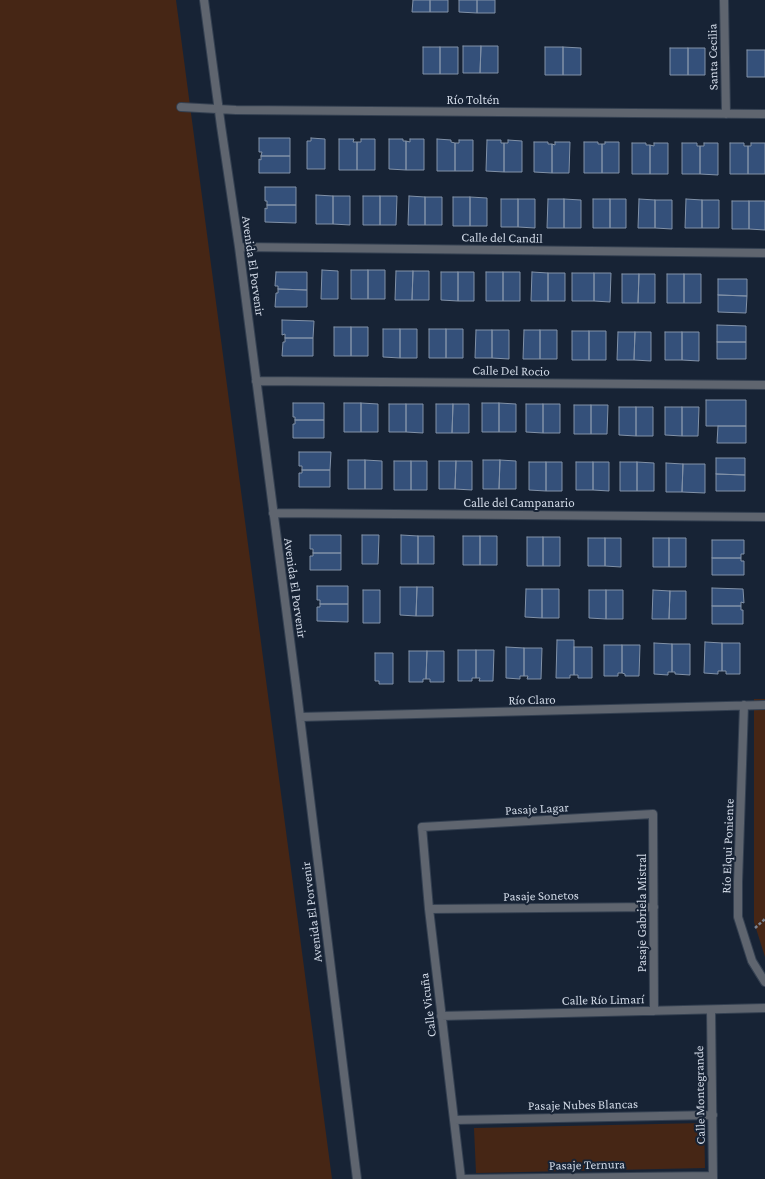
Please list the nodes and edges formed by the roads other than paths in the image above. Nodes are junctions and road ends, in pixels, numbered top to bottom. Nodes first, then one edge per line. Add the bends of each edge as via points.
1 (204, 0) edge
2 (724, 0) edge
3 (181, 107) dead end
4 (219, 110) junction
5 (726, 114) junction
6 (765, 114) edge
7 (239, 247) junction
8 (765, 253) edge
9 (256, 381) junction
10 (765, 386) edge
11 (273, 513) junction
12 (765, 517) edge
13 (765, 697) edge
14 (744, 705) junction
15 (765, 705) edge
16 (300, 717) junction
17 (653, 814) joint
18 (422, 827) joint
19 (654, 907) junction
20 (429, 909) junction
21 (765, 982) edge
22 (765, 1008) edge
23 (711, 1010) junction
24 (654, 1011) junction
25 (441, 1016) junction
26 (713, 1115) junction
27 (454, 1120) junction
28 (713, 1178) edge
29 (356, 1179) edge
30 (461, 1179) edge

1 - 4 street, Avenida El Porvenir
2 - 5 street, Santa Cecilia
3 - 4 street, Río Toltén
4 - 5 street, Río Toltén
4 - 7 street, Avenida El Porvenir
5 - 6 street, Río Toltén
7 - 8 street, Calle del Candil
7 - 9 street, Avenida El Porvenir
9 - 10 street, Calle Del Rocio
9 - 11 street, Avenida El Porvenir
11 - 12 street, Calle del Campanario
11 - 16 street, Avenida El Porvenir
13 - 15 street
14 - 15 street, Río Claro
14 - 16 street, Río Claro
14 - 21 street, Río Elqui Poniente via 738,917 752,961
16 - 29 street, Avenida El Porvenir
17 - 18 street, Pasaje Lagar
17 - 19 street, Pasaje Gabriela Mistral
18 - 20 street, Calle Vicuña
19 - 20 street, Pasaje Sonetos
19 - 24 street, Pasaje Gabriela Mistral
20 - 25 street, Calle Vicuña
22 - 23 street, Calle Río Limarí
23 - 24 street, Calle Río Limarí
23 - 26 street, Calle Montegrande
24 - 25 street, Calle Río Limarí
25 - 27 street, Calle Vicuña
26 - 27 street, Pasaje Nubes Blancas
26 - 28 street, Calle Montegrande
27 - 30 street, Calle Vicuña
28 - 30 street, Pasaje Ternura

